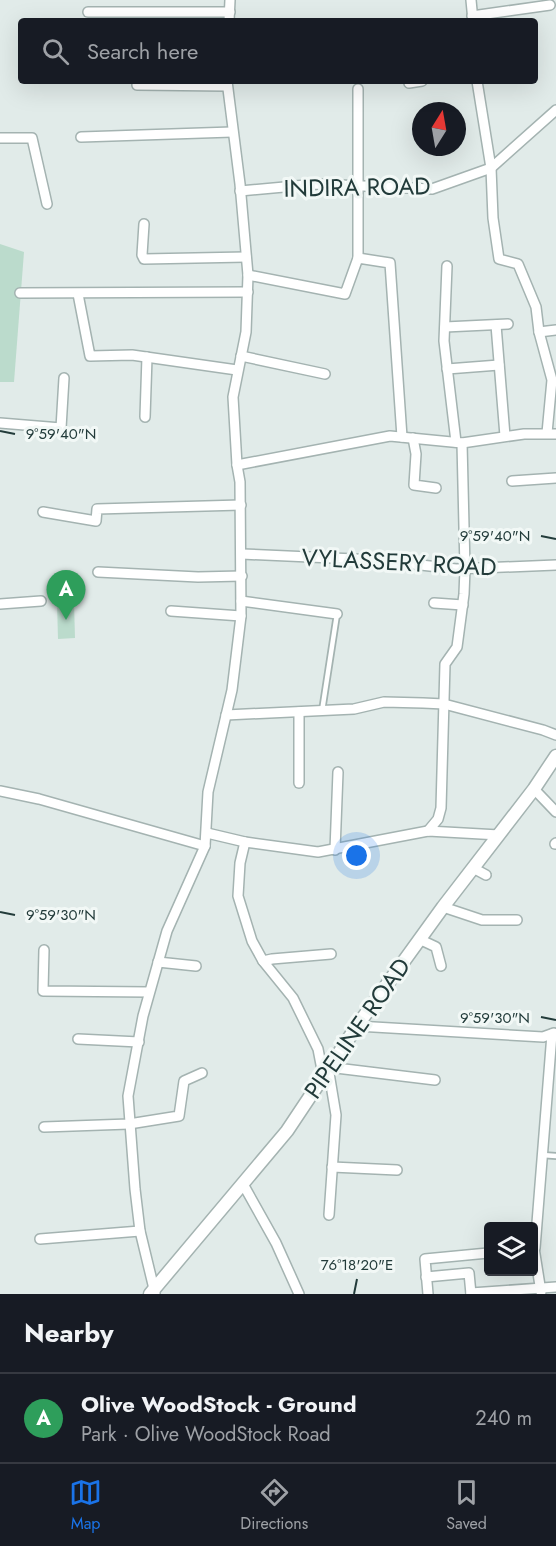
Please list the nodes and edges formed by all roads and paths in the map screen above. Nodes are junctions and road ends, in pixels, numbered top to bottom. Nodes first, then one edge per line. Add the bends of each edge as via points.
1 (230, 0) edge
2 (471, 0) edge
3 (550, 5) dead end
4 (88, 12) dead end
5 (230, 16) edge
6 (472, 18) edge
7 (182, 84) edge
8 (227, 84) edge
9 (477, 84) edge
10 (137, 85) dead end
11 (358, 89) dead end
12 (556, 110) edge
13 (232, 132) junction
14 (81, 137) dead end
15 (0, 138) edge
16 (491, 168) junction
17 (358, 186) junction
18 (240, 191) junction
19 (47, 204) dead end
20 (144, 224) dead end
21 (246, 257) junction
22 (358, 258) junction
23 (447, 266) dead end
24 (248, 275) junction
25 (248, 292) junction
26 (20, 294) dead end
27 (78, 294) junction
28 (508, 324) dead end
29 (496, 325) junction
30 (445, 327) junction
31 (556, 330) edge
32 (539, 332) junction
33 (241, 356) junction
34 (147, 357) junction
35 (499, 365) junction
36 (447, 369) junction
37 (237, 370) junction
38 (326, 374) dead end
39 (64, 378) dead end
40 (145, 417) dead end
41 (0, 423) edge
42 (551, 433) edge
43 (505, 436) junction
44 (402, 437) junction
45 (413, 438) junction
46 (459, 443) junction
47 (237, 465) junction
48 (556, 478) edge
49 (512, 481) dead end
50 (436, 488) dead end
51 (241, 506) junction
52 (43, 512) dead end
53 (242, 554) junction
54 (556, 565) edge
55 (465, 569) junction
56 (98, 572) dead end
57 (242, 576) junction
58 (41, 601) dead end
59 (242, 601) junction
60 (434, 603) dead end
61 (0, 604) edge
62 (463, 605) junction
63 (171, 611) dead end
64 (337, 614) joint
65 (241, 616) junction
66 (444, 704) junction
67 (322, 711) junction
68 (299, 712) junction
69 (226, 715) junction
70 (556, 735) edge
71 (556, 756) edge
72 (338, 772) dead end
73 (299, 783) dead end
74 (534, 789) junction
75 (0, 791) edge
76 (556, 812) edge
77 (428, 831) junction
78 (207, 833) junction
79 (499, 835) junction
80 (245, 842) junction
81 (205, 846) junction
82 (335, 850) junction
83 (473, 868) junction
84 (486, 875) dead end
85 (443, 907) junction
86 (517, 920) dead end
87 (419, 939) junction
88 (44, 950) dead end
89 (331, 954) dead end
90 (158, 962) junction
91 (263, 962) junction
92 (196, 966) dead end
93 (441, 966) dead end
94 (149, 992) junction
95 (357, 1026) junction
96 (554, 1033) edge
97 (78, 1039) dead end
98 (139, 1042) junction
99 (326, 1071) junction
100 (202, 1073) dead end
101 (435, 1080) dead end
102 (129, 1124) junction
103 (44, 1127) dead end
104 (542, 1155) junction
105 (556, 1156) edge
106 (332, 1167) junction
107 (397, 1170) dead end
108 (243, 1184) junction
109 (329, 1215) dead end
110 (536, 1222) edge
111 (140, 1232) junction
112 (40, 1239) dead end
113 (484, 1253) edge
114 (538, 1276) edge
115 (426, 1277) junction
116 (556, 1287) edge
117 (540, 1291) edge
118 (153, 1293) edge
119 (471, 1293) edge
120 (299, 1294) edge
121 (428, 1294) edge

1 - 5 street
2 - 6 street
3 - 6 street
4 - 5 street
7 - 10 street
8 - 13 street
9 - 16 street
11 - 17 street
12 - 16 street, INDIRA ROAD
13 - 14 street
13 - 18 street
15 - 19 street via 32,138
16 - 17 street, INDIRA ROAD via 432,189
16 - 32 street via 499,259 518,264 536,307
17 - 18 street, INDIRA ROAD via 317,184
17 - 22 street
18 - 21 street
20 - 21 street via 144,259
21 - 24 street
22 - 24 street via 345,294
22 - 44 street via 390,263
23 - 30 street
24 - 25 street
25 - 27 street
25 - 33 street
26 - 27 street
27 - 34 street via 90,356
28 - 29 street
29 - 30 street
29 - 35 street
30 - 36 street
31 - 32 street
32 - 42 street via 552,380
33 - 37 street
33 - 38 street
34 - 37 street
34 - 40 street
35 - 36 street
35 - 43 street
36 - 46 street
37 - 47 street via 233,397
39 - 41 street via 61,428
42 - 43 street
43 - 46 street
44 - 45 street
44 - 47 street via 353,442
45 - 46 street
45 - 50 street via 414,485
46 - 55 street
47 - 51 street
48 - 49 street
51 - 52 street via 97,509 96,521
51 - 53 street
53 - 55 street, VYLASSERY ROAD via 377,560
53 - 57 street
54 - 55 street, VYLASSERY ROAD
55 - 62 street
56 - 57 street
57 - 59 street
58 - 61 street
59 - 64 street
59 - 65 street
60 - 62 street
62 - 66 street via 457,647 445,664
63 - 65 street
64 - 67 lane
65 - 69 street
66 - 67 street via 384,702 354,710
66 - 70 street
66 - 77 street via 441,808
67 - 68 street
68 - 69 street
68 - 73 street
69 - 78 street via 208,792
71 - 74 street, PIPELINE ROAD
72 - 82 street
74 - 76 street
74 - 79 street, PIPELINE ROAD
75 - 81 street
77 - 79 street
77 - 82 street
78 - 80 street
78 - 81 street
79 - 83 street, PIPELINE ROAD
80 - 82 street via 318,852
80 - 91 street via 238,896
81 - 90 street via 167,931
83 - 84 street
83 - 85 street, PIPELINE ROAD
85 - 86 street via 482,920
85 - 87 street, PIPELINE ROAD
87 - 93 street via 436,947
87 - 95 street, PIPELINE ROAD
88 - 94 street via 43,991
89 - 91 street
90 - 92 street
90 - 94 street
91 - 99 street via 293,998
94 - 98 street
95 - 96 street via 543,1037
95 - 99 street, PIPELINE ROAD
96 - 104 street
97 - 98 street
98 - 102 street via 128,1096
99 - 101 street
99 - 106 street via 336,1115
99 - 108 street, PIPELINE ROAD via 287,1131
100 - 102 street via 184,1081 179,1116
102 - 103 street
102 - 111 street
104 - 105 lane
104 - 110 street
106 - 107 street
106 - 109 street
108 - 118 street, PIPELINE ROAD
108 - 120 street
111 - 112 street
111 - 118 street
113 - 115 street via 425,1259
114 - 117 street
115 - 119 street via 469,1273
115 - 121 street
116 - 117 street
117 - 119 street

